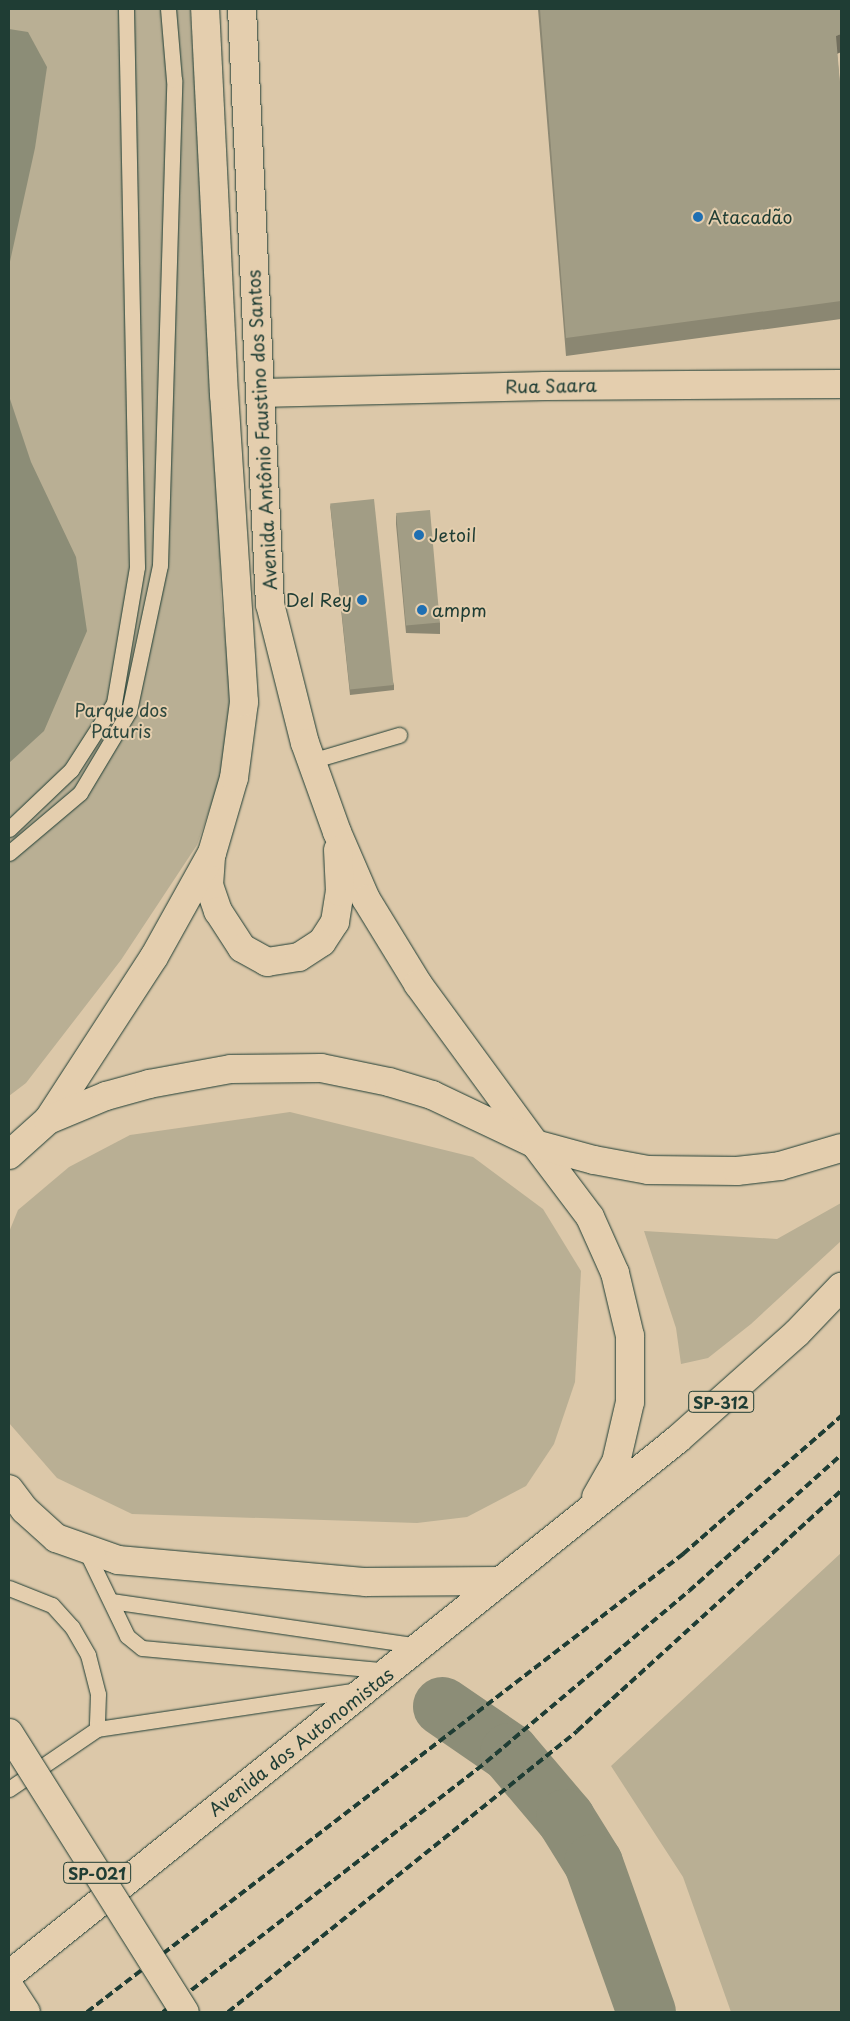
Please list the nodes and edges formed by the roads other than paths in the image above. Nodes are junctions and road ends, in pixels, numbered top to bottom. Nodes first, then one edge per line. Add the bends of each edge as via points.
1 (126, 9) edge
2 (168, 9) edge
3 (205, 9) edge
4 (242, 9) edge
5 (841, 384) edge
6 (260, 393) junction
7 (399, 735) dead end
8 (311, 761) junction
9 (9, 830) edge
10 (337, 832) junction
11 (9, 853) edge
12 (212, 853) junction
13 (48, 1120) junction
14 (535, 1144) junction
15 (841, 1148) edge
16 (10, 1152) edge
17 (841, 1287) edge
18 (9, 1489) edge
19 (592, 1505) junction
20 (86, 1551) junction
21 (499, 1581) junction
22 (9, 1588) edge
23 (111, 1601) junction
24 (422, 1646) junction
25 (391, 1671) junction
26 (362, 1689) junction
27 (97, 1729) junction
28 (9, 1733) edge
29 (9, 1789) edge
30 (9, 1975) edge
31 (9, 1986) edge
32 (26, 2012) edge
33 (185, 2012) edge

1 - 9 lane via 137,567 114,703 71,770
2 - 11 lane via 174,80 160,565 129,711 80,792
3 - 12 main road, Avenida Antônio Faustino dos Santos via 224,395 244,702 234,778
4 - 6 main road, Avenida Antônio Faustino dos Santos
5 - 6 main road, Rua Saara via 535,386
6 - 8 main road, Avenida Antônio Faustino dos Santos via 270,604
7 - 8 lane
8 - 10 main road, Avenida Antônio Faustino dos Santos
10 - 12 main road via 340,892 335,922 322,942 299,957 267,962 242,948 218,911 209,885
10 - 14 main road, Avenida Antônio Faustino dos Santos via 366,899 418,984
12 - 13 main road, Avenida Antônio Faustino dos Santos via 154,957
13 - 14 main road via 106,1096 149,1084 231,1069 321,1068 389,1082 432,1096
13 - 16 main road
14 - 15 main road via 594,1160 648,1170 688,1173 780,1166
14 - 19 main road, Avenida Antônio Faustino dos Santos via 590,1217 616,1273 630,1336 630,1402 616,1462
17 - 19 main road, SP-312 via 733,1392
18 - 20 main road via 45,1529
19 - 21 main road, Avenida dos Autonomistas
20 - 21 main road via 118,1560 366,1582
20 - 23 lane
21 - 24 main road, Avenida dos Autonomistas
22 - 27 lane via 52,1605 72,1627 88,1655 98,1694
23 - 24 lane
23 - 25 lane via 127,1636 142,1648
24 - 25 main road, Avenida dos Autonomistas
25 - 26 main road, Avenida dos Autonomistas
26 - 27 lane
26 - 30 main road, Avenida dos Autonomistas
27 - 29 lane
28 - 33 main road, SP-021, bridge
31 - 32 main road

